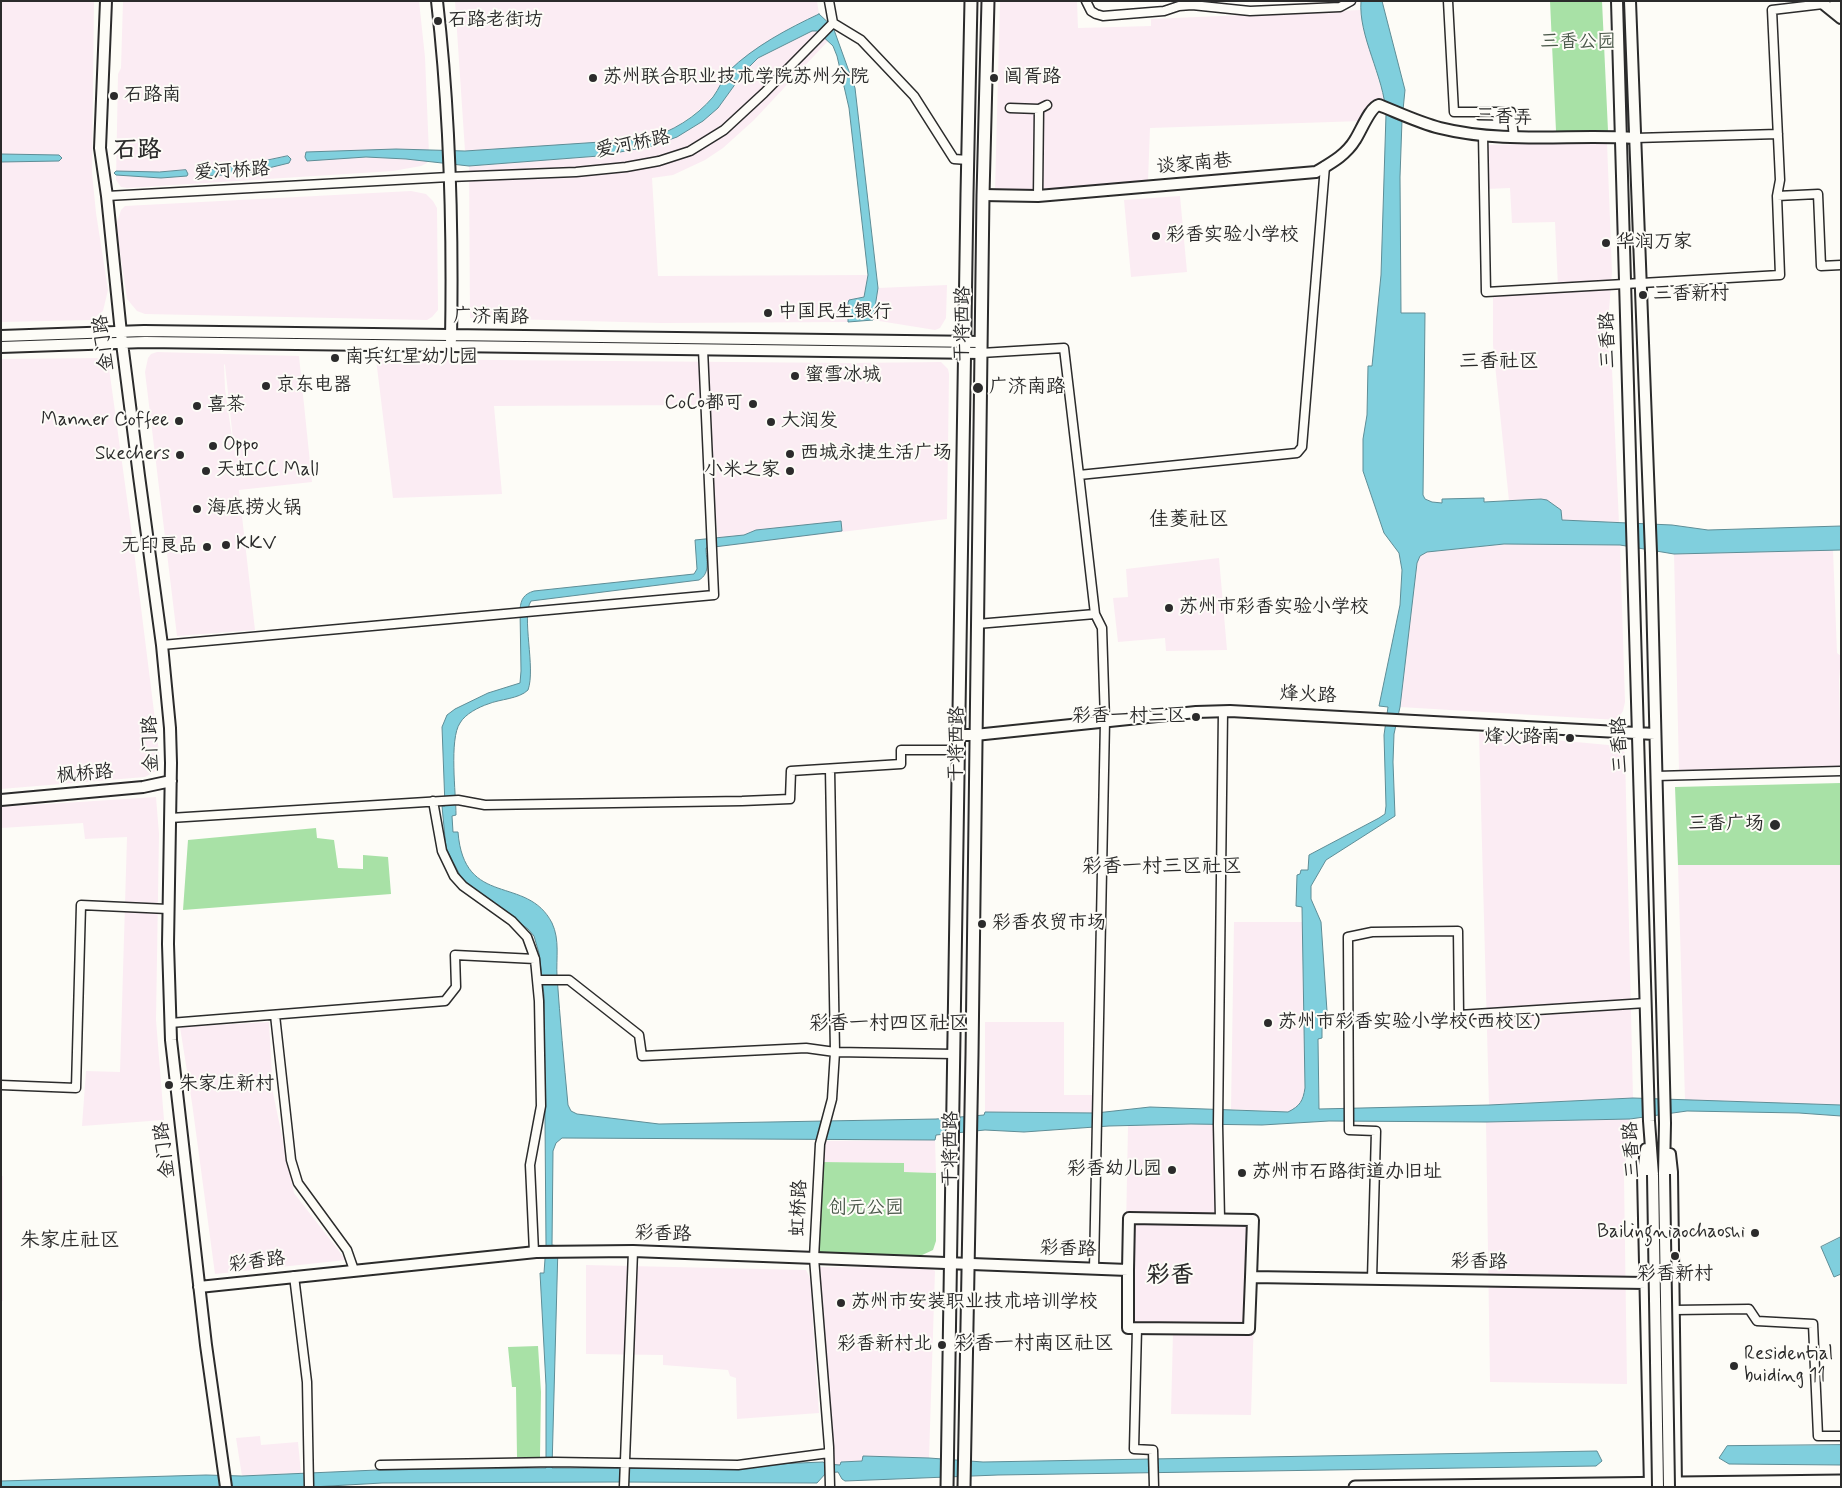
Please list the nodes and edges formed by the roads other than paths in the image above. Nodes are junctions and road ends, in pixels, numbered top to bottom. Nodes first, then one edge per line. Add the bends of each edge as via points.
1 (106, 1) edge
2 (437, 1) edge
3 (829, 1) edge
4 (971, 1) edge
5 (988, 1) edge
6 (1086, 1) edge
7 (1351, 1) edge
8 (1448, 1) edge
9 (1617, 1) edge
10 (1630, 1) edge
11 (1835, 1) edge
12 (1821, 3) edge
13 (1841, 6) edge
14 (1841, 18) edge
15 (832, 24) junction
16 (969, 100) junction
17 (986, 100) junction
18 (1378, 105) joint
19 (1010, 108) dead end
20 (1778, 134) junction
21 (1483, 135) junction
22 (1514, 137) junction
23 (1621, 137) junction
24 (1635, 138) junction
25 (968, 160) junction
26 (1325, 166) junction
27 (449, 174) junction
28 (983, 195) junction
29 (107, 196) junction
30 (1038, 196) junction
31 (1777, 196) junction
32 (1841, 265) edge
33 (1640, 282) junction
34 (1625, 284) junction
35 (121, 331) junction
36 (451, 334) junction
37 (1, 336) edge
38 (122, 343) junction
39 (451, 346) junction
40 (1, 347) edge
41 (965, 347) junction
42 (981, 347) junction
43 (703, 349) junction
44 (1079, 474) junction
45 (1095, 614) junction
46 (977, 624) junction
47 (162, 645) junction
48 (1223, 711) junction
49 (1105, 721) junction
50 (1638, 733) junction
51 (1655, 734) junction
52 (959, 735) junction
53 (975, 735) junction
54 (959, 750) junction
55 (830, 769) junction
56 (1841, 771) edge
57 (1656, 776) junction
58 (171, 782) junction
59 (1, 800) edge
60 (433, 801) junction
61 (170, 818) junction
62 (168, 909) junction
63 (535, 959) junction
64 (539, 980) junction
65 (1646, 1003) junction
66 (276, 1014) junction
67 (170, 1023) junction
68 (835, 1052) junction
69 (954, 1054) junction
70 (1, 1084) edge
71 (1649, 1120) junction
72 (1665, 1122) junction
73 (1220, 1219) junction
74 (633, 1251) junction
75 (535, 1252) junction
76 (814, 1258) junction
77 (951, 1264) junction
78 (967, 1264) junction
79 (1094, 1269) junction
80 (354, 1270) junction
81 (1128, 1270) junction
82 (294, 1276) junction
83 (1251, 1277) junction
84 (1372, 1279) junction
85 (1646, 1283) junction
86 (199, 1287) junction
87 (1674, 1310) junction
88 (1137, 1328) junction
89 (1841, 1436) edge
90 (829, 1453) junction
91 (380, 1465) dead end
92 (624, 1466) junction
93 (1841, 1481) edge
94 (947, 1483) edge
95 (964, 1483) edge
96 (624, 1485) edge
97 (1607, 1485) edge
98 (1674, 1485) edge
99 (1721, 1485) edge
100 (1653, 1486) edge
101 (226, 1487) edge
102 (309, 1487) edge
103 (830, 1487) edge
104 (1154, 1487) edge
105 (1355, 1487) edge

1 - 29 main road, 金门路 via 100,148
2 - 27 main road
3 - 15 street
4 - 16 main road, 干将西路
5 - 17 main road, 干将西路
6 - 7 street via 1091,10 1103,16 1164,11 1192,5 1250,11 1340,7
8 - 22 street via 1454,112 1512,112
9 - 23 main road, 三香路
10 - 24 main road, 三香路
11 - 13 main road
12 - 14 main road
12 - 20 street via 1772,10
15 - 25 street via 861,40 914,96 954,159
15 - 27 street, 爱河桥路 via 724,130 705,144 677,156 603,170
16 - 17 main road
16 - 25 main road, 干将西路
17 - 28 main road, 干将西路
18 - 21 main road, 三香弄 via 1439,128
18 - 26 main road, 谈家南巷 via 1341,157
19 - 30 street via 1043,107
20 - 24 street
20 - 31 street via 1780,180
21 - 22 main road, 三香弄
21 - 34 street via 1486,292
22 - 23 main road, 三香弄
23 - 24 main road, 三香弄
23 - 34 main road, 三香路
24 - 33 main road, 三香路
25 - 41 main road, 干将西路
26 - 30 main road, 谈家南巷 via 1316,172
26 - 44 street via 1302,448 1297,453
27 - 29 street, 爱河桥路
27 - 36 main road
28 - 30 main road, 谈家南巷
28 - 42 main road, 干将西路
29 - 35 main road, 金门路
31 - 32 street via 1818,194 1821,266
31 - 33 street via 1780,276
33 - 34 street
33 - 51 main road, 三香路
34 - 50 main road, 三香路
35 - 36 main road, 广济南路
35 - 37 main road, 广济南路
35 - 38 main road, 金门路
36 - 39 main road
36 - 41 main road, 广济南路
38 - 39 main road, 广济南路
38 - 40 main road, 广济南路
38 - 47 main road, 金门路
39 - 43 main road, 广济南路
41 - 42 main road, 广济南路
41 - 43 main road, 广济南路
41 - 52 main road, 干将西路
42 - 44 street via 1064,348
42 - 46 main road, 干将西路
43 - 47 street via 714,595
44 - 45 street
45 - 46 street
45 - 49 street via 1102,628
46 - 53 main road, 干将西路
47 - 58 main road, 金门路
48 - 49 main road, 烽火路
48 - 50 main road, 烽火路
48 - 73 street via 1218,1125
49 - 53 main road, 烽火路
49 - 79 street
50 - 51 main road, 烽火路
50 - 65 main road, 三香路
51 - 57 main road, 三香路
52 - 53 main road, 烽火路
52 - 54 main road, 干将西路
53 - 78 main road, 干将西路
54 - 55 street via 901,750 901,764
54 - 69 main road, 干将西路
55 - 60 street via 791,772 790,799 485,805 458,800
55 - 68 street, 虹桥路
56 - 57 street
57 - 72 main road, 三香路
58 - 59 main road, 枫桥路
58 - 61 main road, 金门路
60 - 61 street
60 - 63 street via 442,851 454,876 512,921 527,937
61 - 62 main road, 金门路
62 - 67 main road, 金门路
62 - 70 street via 81,905 76,1088
63 - 64 street
63 - 66 street via 454,955 456,987 444,1001
64 - 68 street via 569,980 639,1035 642,1056 806,1048
64 - 75 street via 541,1106 530,1165
65 - 71 main road, 三香路
65 - 84 street via 1460,1015 1458,931 1372,932 1348,936 1349,1130 1376,1131
66 - 67 street
66 - 80 street via 293,1168 298,1183 346,1250
67 - 86 main road, 金门路
68 - 69 street
68 - 76 street, 虹桥路 via 832,1099 820,1144
69 - 77 main road, 干将西路
71 - 85 main road via 1643,1174
71 - 100 main road, 三香路, bridge via 1653,1175
72 - 87 main road via 1672,1172
72 - 98 main road, 三香路, bridge
73 - 81 main road via 1129,1218
73 - 83 main road via 1253,1220
74 - 75 main road, 彩香路
74 - 76 main road, 彩香路
74 - 92 street
75 - 80 main road, 彩香路
76 - 77 main road, 彩香路
76 - 90 street, 虹桥路
77 - 78 main road, 彩香路
77 - 94 main road, 干将西路
78 - 79 main road, 彩香路
78 - 95 main road, 干将西路
79 - 81 main road, 彩香路
80 - 82 main road, 彩香路
81 - 88 main road via 1128,1328
82 - 86 main road, 彩香路
82 - 102 street via 307,1382
83 - 84 main road, 彩香路
83 - 88 main road via 1249,1330
84 - 85 main road, 彩香路
85 - 100 main road
86 - 101 main road, 金门路
87 - 89 street via 1749,1309 1757,1321 1813,1324 1818,1436
87 - 98 main road
88 - 104 street via 1134,1449 1153,1450
90 - 92 street via 738,1465
90 - 103 street, 虹桥路
91 - 92 street via 555,1462
92 - 96 street
93 - 99 main road
97 - 100 main road
97 - 105 main road
98 - 99 main road
98 - 100 main road

